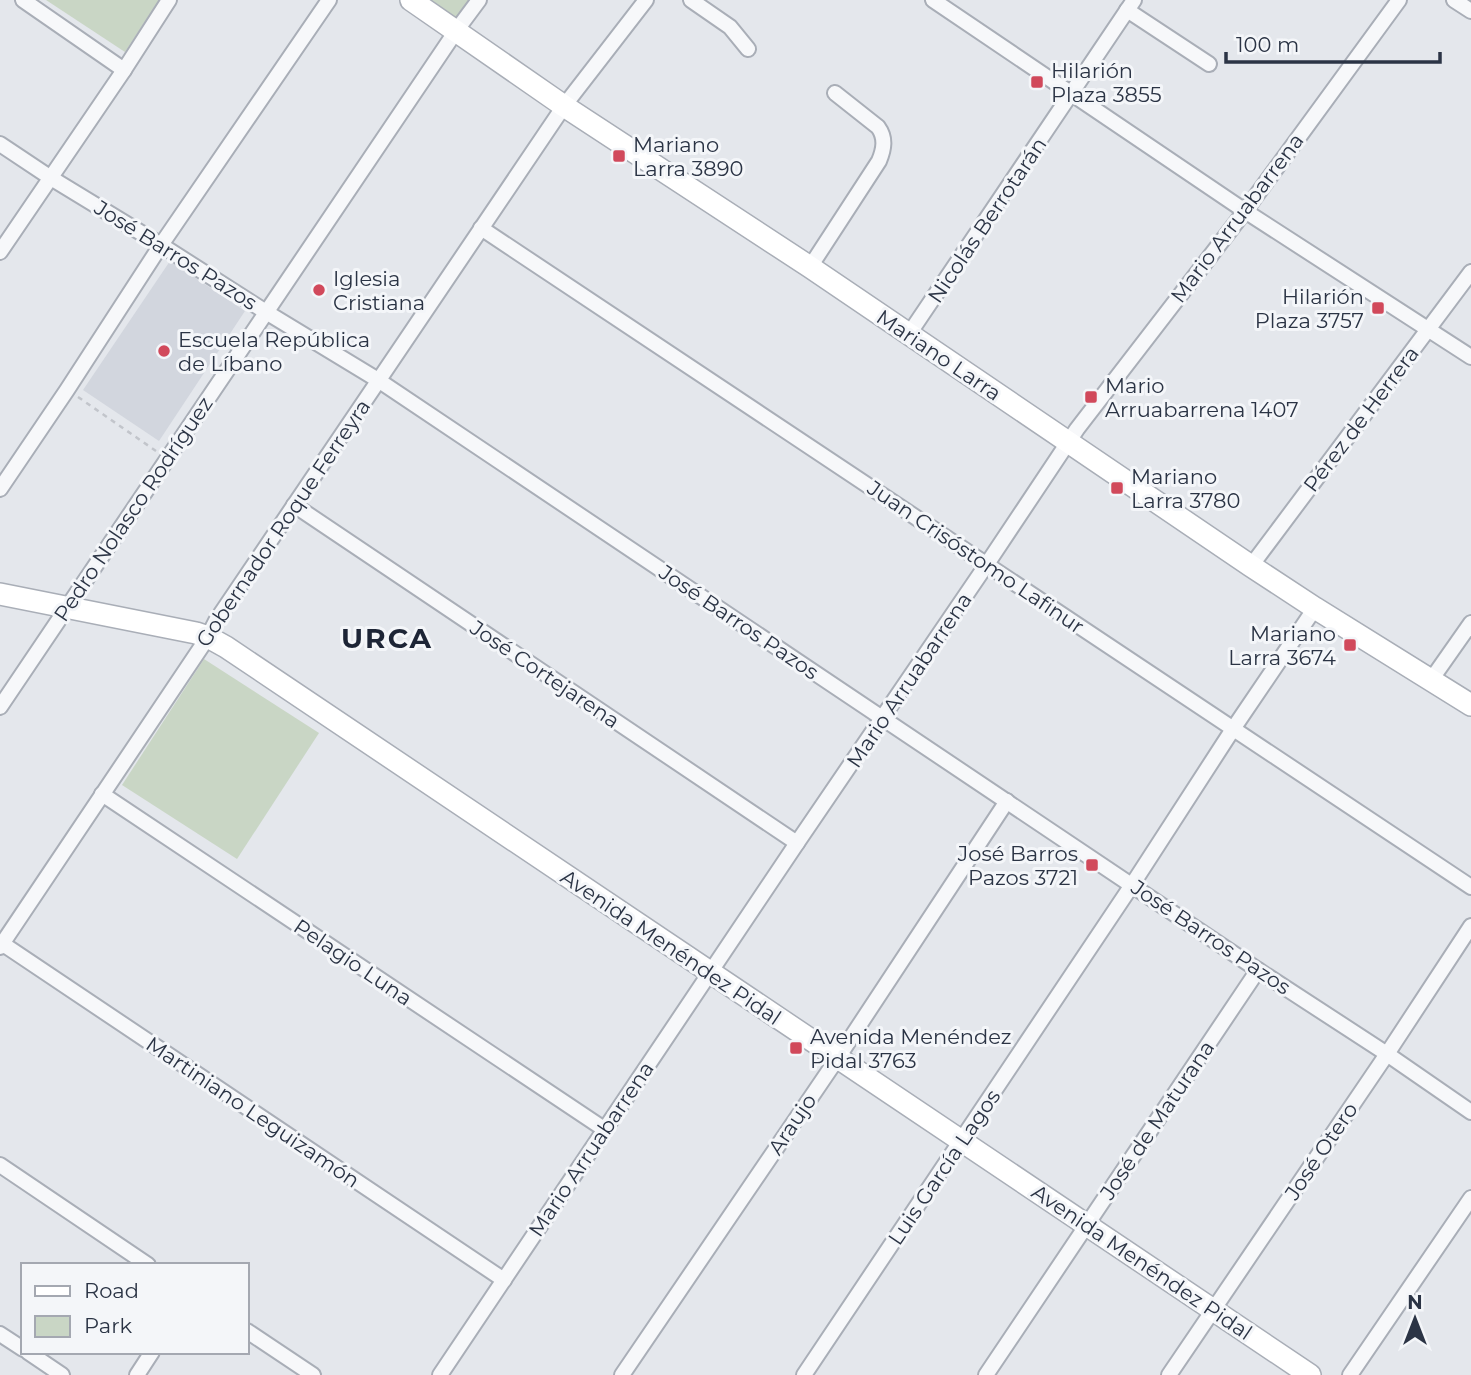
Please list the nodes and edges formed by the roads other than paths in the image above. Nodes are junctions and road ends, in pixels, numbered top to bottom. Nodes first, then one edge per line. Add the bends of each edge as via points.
1 (23, 0) edge
2 (169, 0) edge
3 (329, 0) edge
4 (411, 0) edge
5 (479, 0) edge
6 (646, 0) edge
7 (691, 0) edge
8 (933, 0) edge
9 (1399, 0) edge
10 (1454, 0) edge
11 (1130, 5) edge
12 (1471, 11) edge
13 (456, 31) junction
14 (748, 48) dead end
15 (1209, 64) dead end
16 (124, 70) junction
17 (835, 93) dead end
18 (1072, 94) junction
19 (564, 106) junction
20 (0, 144) edge
21 (51, 177) junction
22 (1245, 211) junction
23 (481, 228) junction
24 (161, 244) junction
25 (0, 251) edge
26 (810, 267) junction
27 (1471, 272) edge
28 (266, 312) junction
29 (1429, 329) junction
30 (909, 334) junction
31 (1471, 357) edge
32 (379, 380) junction
33 (1067, 443) junction
34 (0, 489) edge
35 (294, 505) junction
36 (987, 564) junction
37 (1251, 566) junction
38 (0, 594) edge
39 (67, 607) junction
40 (1315, 608) junction
41 (1471, 622) edge
42 (208, 637) junction
43 (1431, 680) junction
44 (1471, 705) edge
45 (0, 707) edge
46 (883, 719) junction
47 (1233, 729) junction
48 (102, 794) junction
49 (1007, 801) junction
50 (797, 843) junction
51 (1132, 885) junction
52 (1471, 887) edge
53 (1471, 926) edge
54 (1, 946) edge
55 (1258, 970) junction
56 (710, 973) junction
57 (1387, 1054) junction
58 (837, 1059) junction
59 (1471, 1112) edge
60 (604, 1129) junction
61 (962, 1141) junction
62 (0, 1165) edge
63 (1471, 1198) edge
64 (1087, 1225) junction
65 (145, 1263) edge
66 (504, 1280) junction
67 (1213, 1310) junction
68 (248, 1332) edge
69 (0, 1334) edge
70 (21, 1348) edge
71 (31, 1354) edge
72 (151, 1354) edge
73 (302, 1372) edge
74 (62, 1375) edge
75 (136, 1375) edge
76 (440, 1375) edge
77 (622, 1375) edge
78 (804, 1375) edge
79 (986, 1375) edge
80 (1169, 1375) edge
81 (1310, 1375) edge
82 (1350, 1375) edge

1 - 16 street
2 - 16 street
3 - 24 street
4 - 13 main road, Mariano Larra
5 - 13 street, Pedro Nolasco Rodríguez
6 - 19 street, Gobernador Roque Ferreyra
7 - 14 street via 730,27
8 - 18 street
9 - 22 street, Mario Arruabarrena
10 - 12 street
11 - 15 street
11 - 18 street, Nicolás Berrotarán
13 - 19 main road, Mariano Larra
13 - 28 street, Pedro Nolasco Rodríguez
16 - 21 street
17 - 26 street via 878,127 883,152
18 - 22 street
18 - 30 street, Nicolás Berrotarán
19 - 23 street, Gobernador Roque Ferreyra
19 - 26 main road, Mariano Larra
20 - 21 street, José Barros Pazos
21 - 24 street, José Barros Pazos
21 - 25 street
22 - 29 street
22 - 33 street, Mario Arruabarrena
23 - 32 street, Gobernador Roque Ferreyra
23 - 36 street, Juan Crisóstomo Lafinur
24 - 28 street, José Barros Pazos
24 - 34 street
26 - 30 main road, Mariano Larra
27 - 29 street, Pérez de Herrera
28 - 32 street, José Barros Pazos
28 - 39 street, Pedro Nolasco Rodríguez
29 - 31 street
29 - 37 street, Pérez de Herrera
30 - 33 main road, Mariano Larra
32 - 35 street, Gobernador Roque Ferreyra
32 - 46 street, José Barros Pazos
33 - 36 street, Mario Arruabarrena
33 - 37 main road, Mariano Larra
35 - 42 street, Gobernador Roque Ferreyra
35 - 50 street, José Cortejarena
36 - 46 street, Mario Arruabarrena
36 - 47 street, Juan Crisóstomo Lafinur
37 - 40 main road, Mariano Larra
38 - 39 main road, Avenida Menéndez Pidal
39 - 42 main road, Avenida Menéndez Pidal
39 - 45 street, Pedro Nolasco Rodríguez
40 - 43 main road, Mariano Larra
40 - 47 street, Luis García Lagos
41 - 43 street
42 - 48 street, Gobernador Roque Ferreyra
42 - 56 main road, Avenida Menéndez Pidal
43 - 44 main road, Mariano Larra
46 - 49 street, José Barros Pazos
46 - 50 street, Mario Arruabarrena
47 - 51 street, Luis García Lagos
47 - 52 street, Juan Crisóstomo Lafinur
48 - 54 street, Gobernador Roque Ferreyra
48 - 60 street, Pelagio Luna
49 - 51 street, José Barros Pazos
49 - 58 street, Araujo
50 - 56 street, Mario Arruabarrena
51 - 55 street, José Barros Pazos
51 - 61 street, Luis García Lagos
53 - 57 street, José Otero
54 - 66 street, Martiniano Leguizamón
55 - 57 street, José Barros Pazos
55 - 64 street, José de Maturana
56 - 58 main road, Avenida Menéndez Pidal
56 - 60 street, Mario Arruabarrena
57 - 59 street, José Barros Pazos
57 - 67 street, José Otero
58 - 61 main road, Avenida Menéndez Pidal
58 - 77 street, Araujo
60 - 66 street, Mario Arruabarrena
61 - 64 main road, Avenida Menéndez Pidal
61 - 78 street, Luis García Lagos
62 - 65 street
63 - 82 street
64 - 67 main road, Avenida Menéndez Pidal
64 - 79 street, José de Maturana
66 - 76 street, Mario Arruabarrena
67 - 80 street, José Otero
67 - 81 main road, Avenida Menéndez Pidal
68 - 73 street
69 - 70 street
71 - 74 street
72 - 75 street

